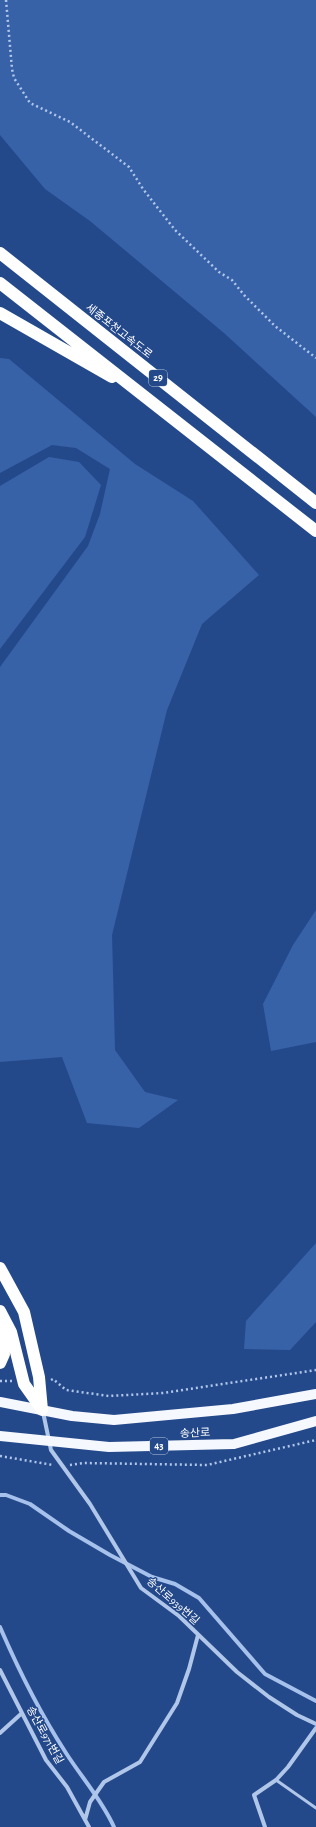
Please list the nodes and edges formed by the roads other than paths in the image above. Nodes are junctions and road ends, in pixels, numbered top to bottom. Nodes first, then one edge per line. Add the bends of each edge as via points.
1 (0, 253) edge
2 (0, 283) edge
3 (0, 313) edge
4 (148, 398) junction
5 (316, 503) edge
6 (316, 531) edge
7 (0, 1268) edge
8 (0, 1311) edge
9 (0, 1322) edge
10 (0, 1363) edge
11 (316, 1394) edge
12 (0, 1402) edge
13 (42, 1410) junction
14 (316, 1421) edge
15 (0, 1436) edge
16 (49, 1441) junction
17 (198, 1635) junction
18 (0, 1670) edge
19 (22, 1713) junction
20 (316, 1724) edge
21 (316, 1728) edge
22 (0, 1733) edge
23 (276, 1780) junction
24 (316, 1808) edge
25 (86, 1820) junction
26 (89, 1827) edge
27 (265, 1827) edge

1 - 5 highway, 세종포천고속도로 / 29
2 - 4 highway, 29
3 - 4 highway
4 - 6 highway, 29
7 - 13 highway via 24,1312 40,1381
8 - 13 highway via 11,1332 24,1382
9 - 10 highway via 4,1354
11 - 13 main road, 송산로 via 233,1408 114,1420
12 - 13 main road, 송산로
13 - 16 street, 송산로939번길
14 - 16 main road, 송산로 / 43 via 234,1444 109,1447
15 - 16 main road, 송산로 / 43
16 - 17 street, 송산로939번길 via 51,1450 98,1518 141,1588 179,1616
17 - 20 street, 송산로939번길 via 237,1672 297,1715
17 - 25 street via 177,1703 140,1762 104,1782 90,1802
18 - 19 street, 송산로971번길
19 - 22 street
19 - 25 street, 송산로971번길 via 46,1760 67,1787
21 - 23 street
23 - 24 lane
23 - 27 street via 254,1795
25 - 26 street, 송산로971번길

